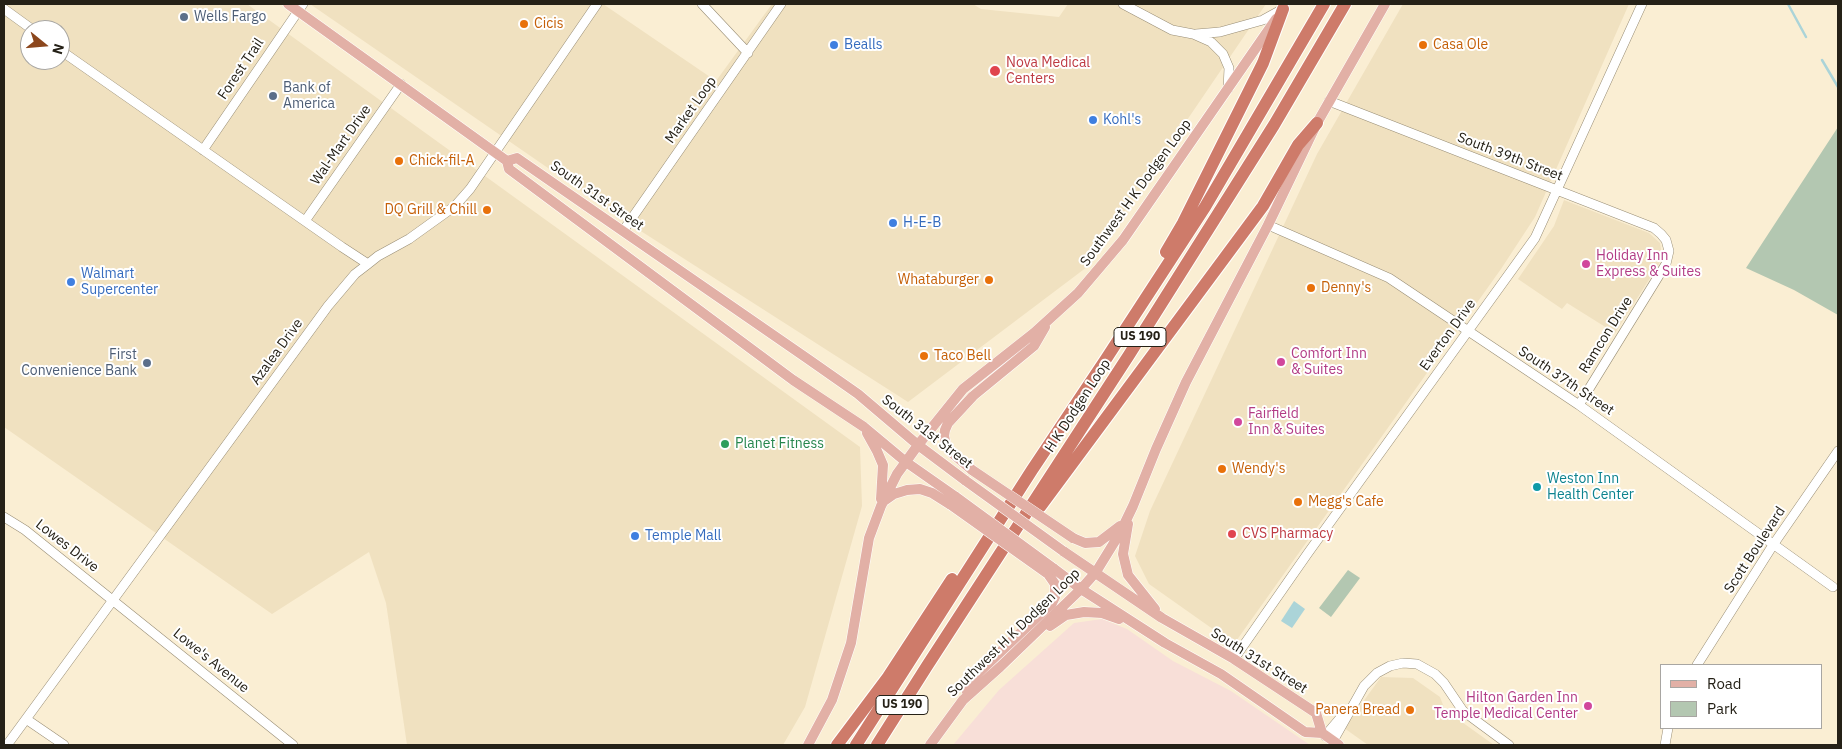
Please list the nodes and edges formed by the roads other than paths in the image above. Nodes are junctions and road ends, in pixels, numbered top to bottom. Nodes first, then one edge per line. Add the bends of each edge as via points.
1 (288, 4) edge
2 (597, 4) edge
3 (703, 4) edge
4 (781, 4) edge
5 (1122, 4) edge
6 (1324, 4) edge
7 (1345, 4) edge
8 (1385, 4) edge
9 (1642, 4) edge
10 (1284, 6) edge
11 (300, 7) edge
12 (4, 8) edge
13 (20, 20) edge
14 (1194, 34) junction
15 (748, 53) junction
16 (70, 57) edge
17 (400, 84) junction
18 (1228, 89) junction
19 (1329, 101) junction
20 (1317, 123) junction
21 (203, 150) junction
22 (495, 152) junction
23 (507, 161) junction
24 (1558, 190) junction
25 (304, 221) junction
26 (1268, 225) junction
27 (623, 231) junction
28 (1669, 251) joint
29 (368, 264) junction
30 (1051, 318) junction
31 (1468, 331) junction
32 (1106, 359) junction
33 (1579, 405) junction
34 (864, 427) junction
35 (918, 445) junction
36 (1838, 451) edge
37 (906, 462) junction
38 (1032, 470) junction
39 (954, 501) junction
40 (882, 504) junction
41 (1127, 517) junction
42 (4, 518) edge
43 (1774, 545) junction
44 (1050, 571) junction
45 (1096, 572) junction
46 (1833, 587) dead end
47 (1080, 590) junction
48 (112, 599) junction
49 (1162, 618) junction
50 (1030, 638) junction
51 (1165, 643) junction
52 (1234, 659) junction
53 (1698, 664) edge
54 (927, 666) junction
55 (962, 700) junction
56 (26, 719) junction
57 (1668, 729) edge
58 (1330, 739) edge
59 (6, 745) edge
60 (64, 745) edge
61 (293, 745) edge
62 (808, 745) edge
63 (837, 745) edge
64 (856, 745) edge
65 (877, 745) edge
66 (930, 745) edge
67 (1510, 745) edge
68 (1665, 745) edge

1 - 11 main road, South 31st Street
2 - 22 street, Azalea Drive
3 - 15 street
4 - 15 street, Market Loop
5 - 14 street via 1172,30
6 - 32 highway, H K Dodgen Loop / US 190 via 1205,207
7 - 54 highway, H K Dodgen Loop / US 190 via 1135,346
8 - 19 main road, Southwest H K Dodgen Loop
9 - 24 street, Everton Drive
10 - 14 street via 1263,20 1220,32
10 - 18 main road, Southwest H K Dodgen Loop
10 - 32 highway via 1263,63 1188,214
11 - 17 main road, South 31st Street
11 - 21 street, Forest Trail
12 - 13 street
14 - 18 street via 1212,42 1223,54 1229,68
15 - 27 street, Market Loop
16 - 21 street
17 - 22 main road, South 31st Street
17 - 25 street, Wal-Mart Drive
18 - 30 main road, Southwest H K Dodgen Loop via 1123,240 1078,294
19 - 20 main road, Southwest H K Dodgen Loop
19 - 24 street, South 39th Street
20 - 26 main road, Southwest H K Dodgen Loop
20 - 54 highway via 1298,145 1263,206 1042,503 959,627
21 - 25 street
22 - 23 main road, South 31st Street
22 - 29 street, Azalea Drive via 455,206
23 - 27 main road, South 31st Street via 518,158
23 - 34 main road, South 31st Street via 509,170 793,380
24 - 28 street, South 39th Street via 1654,228 1666,240
24 - 31 street, Everton Drive via 1535,238
25 - 29 street
26 - 31 street, South 37th Street via 1389,278
26 - 41 main road, Southwest H K Dodgen Loop via 1186,382
27 - 35 main road, South 31st Street via 850,389
28 - 33 street, Ramcon Drive via 1666,264
29 - 48 street, Azalea Drive via 355,274 328,306
30 - 35 main road, Southwest H K Dodgen Loop via 963,389
30 - 41 main road, bridge via 1034,346 973,396 948,423 944,436 946,445 972,470 1085,543 1099,542
31 - 33 street, South 37th Street
31 - 52 street, Everton Drive
32 - 38 highway, H K Dodgen Loop / US 190
33 - 43 street, South 37th Street
34 - 37 main road, South 31st Street
34 - 40 main road via 883,466
35 - 37 main road, Southwest H K Dodgen Loop
35 - 45 main road, South 31st Street, bridge via 1062,551
36 - 43 street, Scott Boulevard
37 - 39 main road, South 31st Street
37 - 40 main road, Southwest H K Dodgen Loop
38 - 63 highway via 978,540 888,677
38 - 64 highway, H K Dodgen Loop / US 190
39 - 40 main road via 920,489 894,494
39 - 44 main road, bridge
40 - 62 main road, Southwest H K Dodgen Loop via 868,538 851,643 832,700
41 - 45 main road, Southwest H K Dodgen Loop
41 - 49 main road via 1123,554 1128,575
42 - 48 street, Lowes Drive via 25,530
43 - 46 street, South 37th Street
43 - 53 street, Scott Boulevard
44 - 47 main road
44 - 55 main road via 1055,584 1052,603 977,674
45 - 47 main road, Southwest H K Dodgen Loop
45 - 49 main road, South 31st Street
47 - 50 main road, Southwest H K Dodgen Loop
47 - 51 main road
48 - 56 street, Azalea Drive
48 - 61 street, Lowe's Avenue
49 - 52 main road, South 31st Street
50 - 51 main road via 1066,615 1084,612 1102,613 1119,619
50 - 55 main road, Southwest H K Dodgen Loop
51 - 58 main road via 1221,674 1305,732
52 - 58 main road, South 31st Street via 1316,713
54 - 65 highway, H K Dodgen Loop / US 190
55 - 66 main road, Southwest H K Dodgen Loop
56 - 59 street, Azalea Drive
56 - 60 street
57 - 68 street
58 - 67 street via 1364,686 1377,673 1403,663 1416,664 1435,674 1463,711

